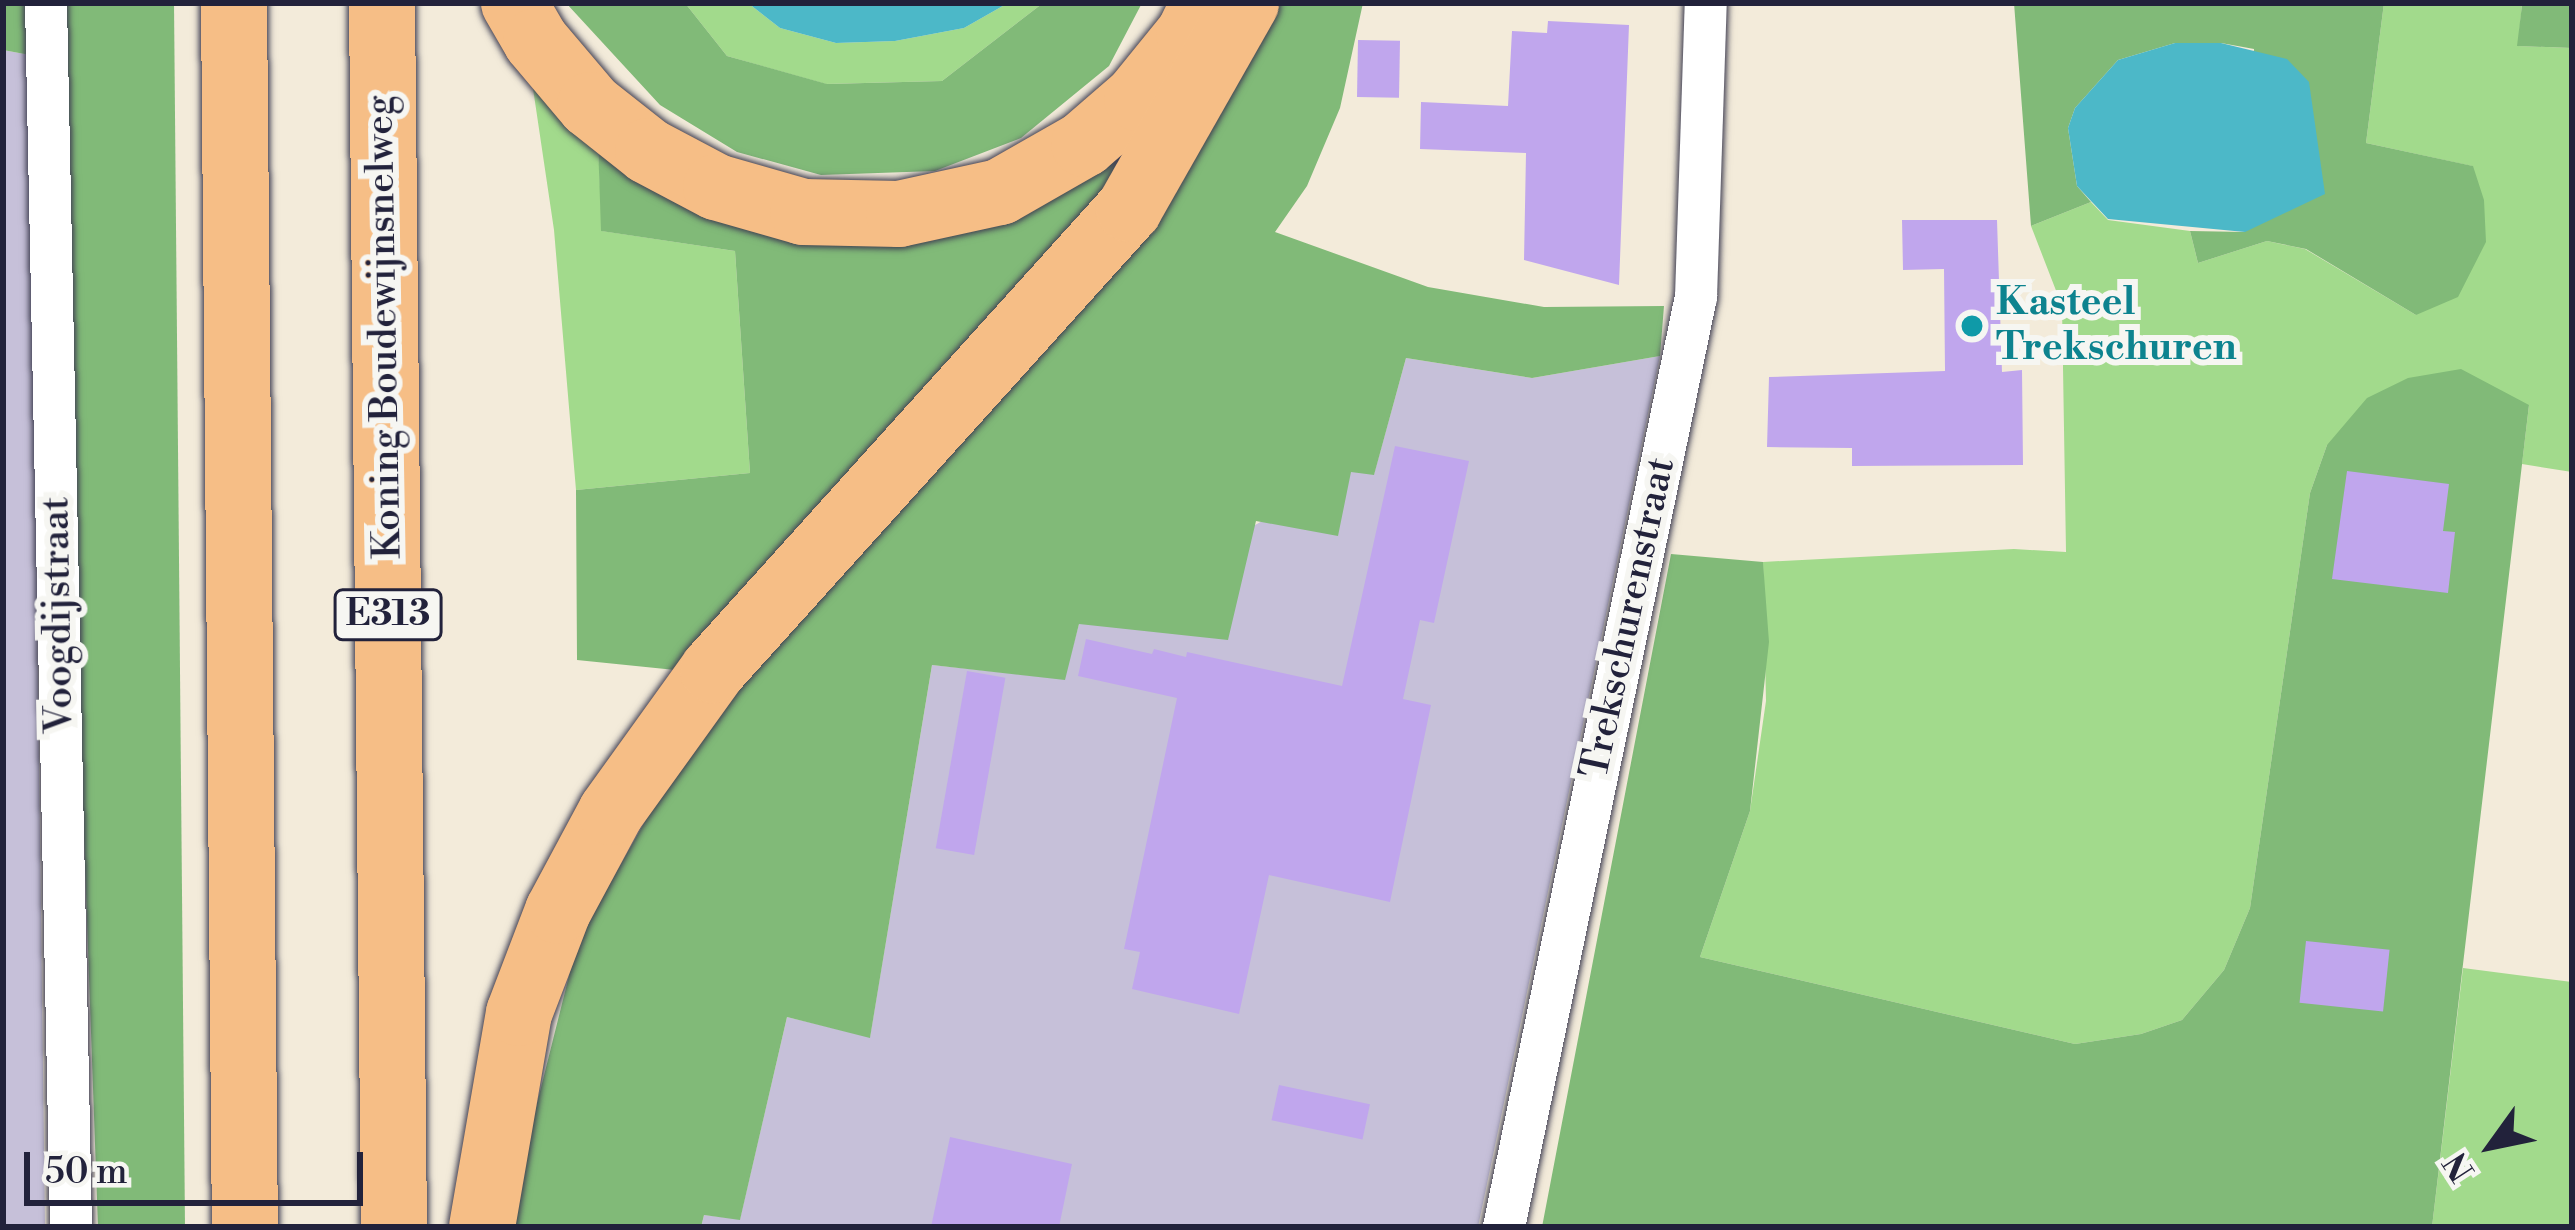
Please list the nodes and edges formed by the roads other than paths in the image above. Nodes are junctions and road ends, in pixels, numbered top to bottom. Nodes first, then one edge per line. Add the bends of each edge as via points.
1 (46, 3) edge
2 (234, 3) edge
3 (382, 3) edge
4 (514, 3) edge
5 (1204, 3) edge
6 (1246, 3) edge
7 (1706, 3) edge
8 (71, 1227) edge
9 (245, 1227) edge
10 (394, 1227) edge
11 (482, 1227) edge
12 (1504, 1227) edge

1 - 8 street, Voogdijstraat
2 - 9 highway
3 - 10 highway, Koning Boudewijnsnelweg / E313
4 - 5 highway via 590,105 647,151 716,187 803,212 898,214 1000,192 1084,144 1137,98
6 - 11 highway via 1129,209 713,670 611,812 558,910 519,1013
7 - 12 street, Trekschurenstraat via 1696,297

